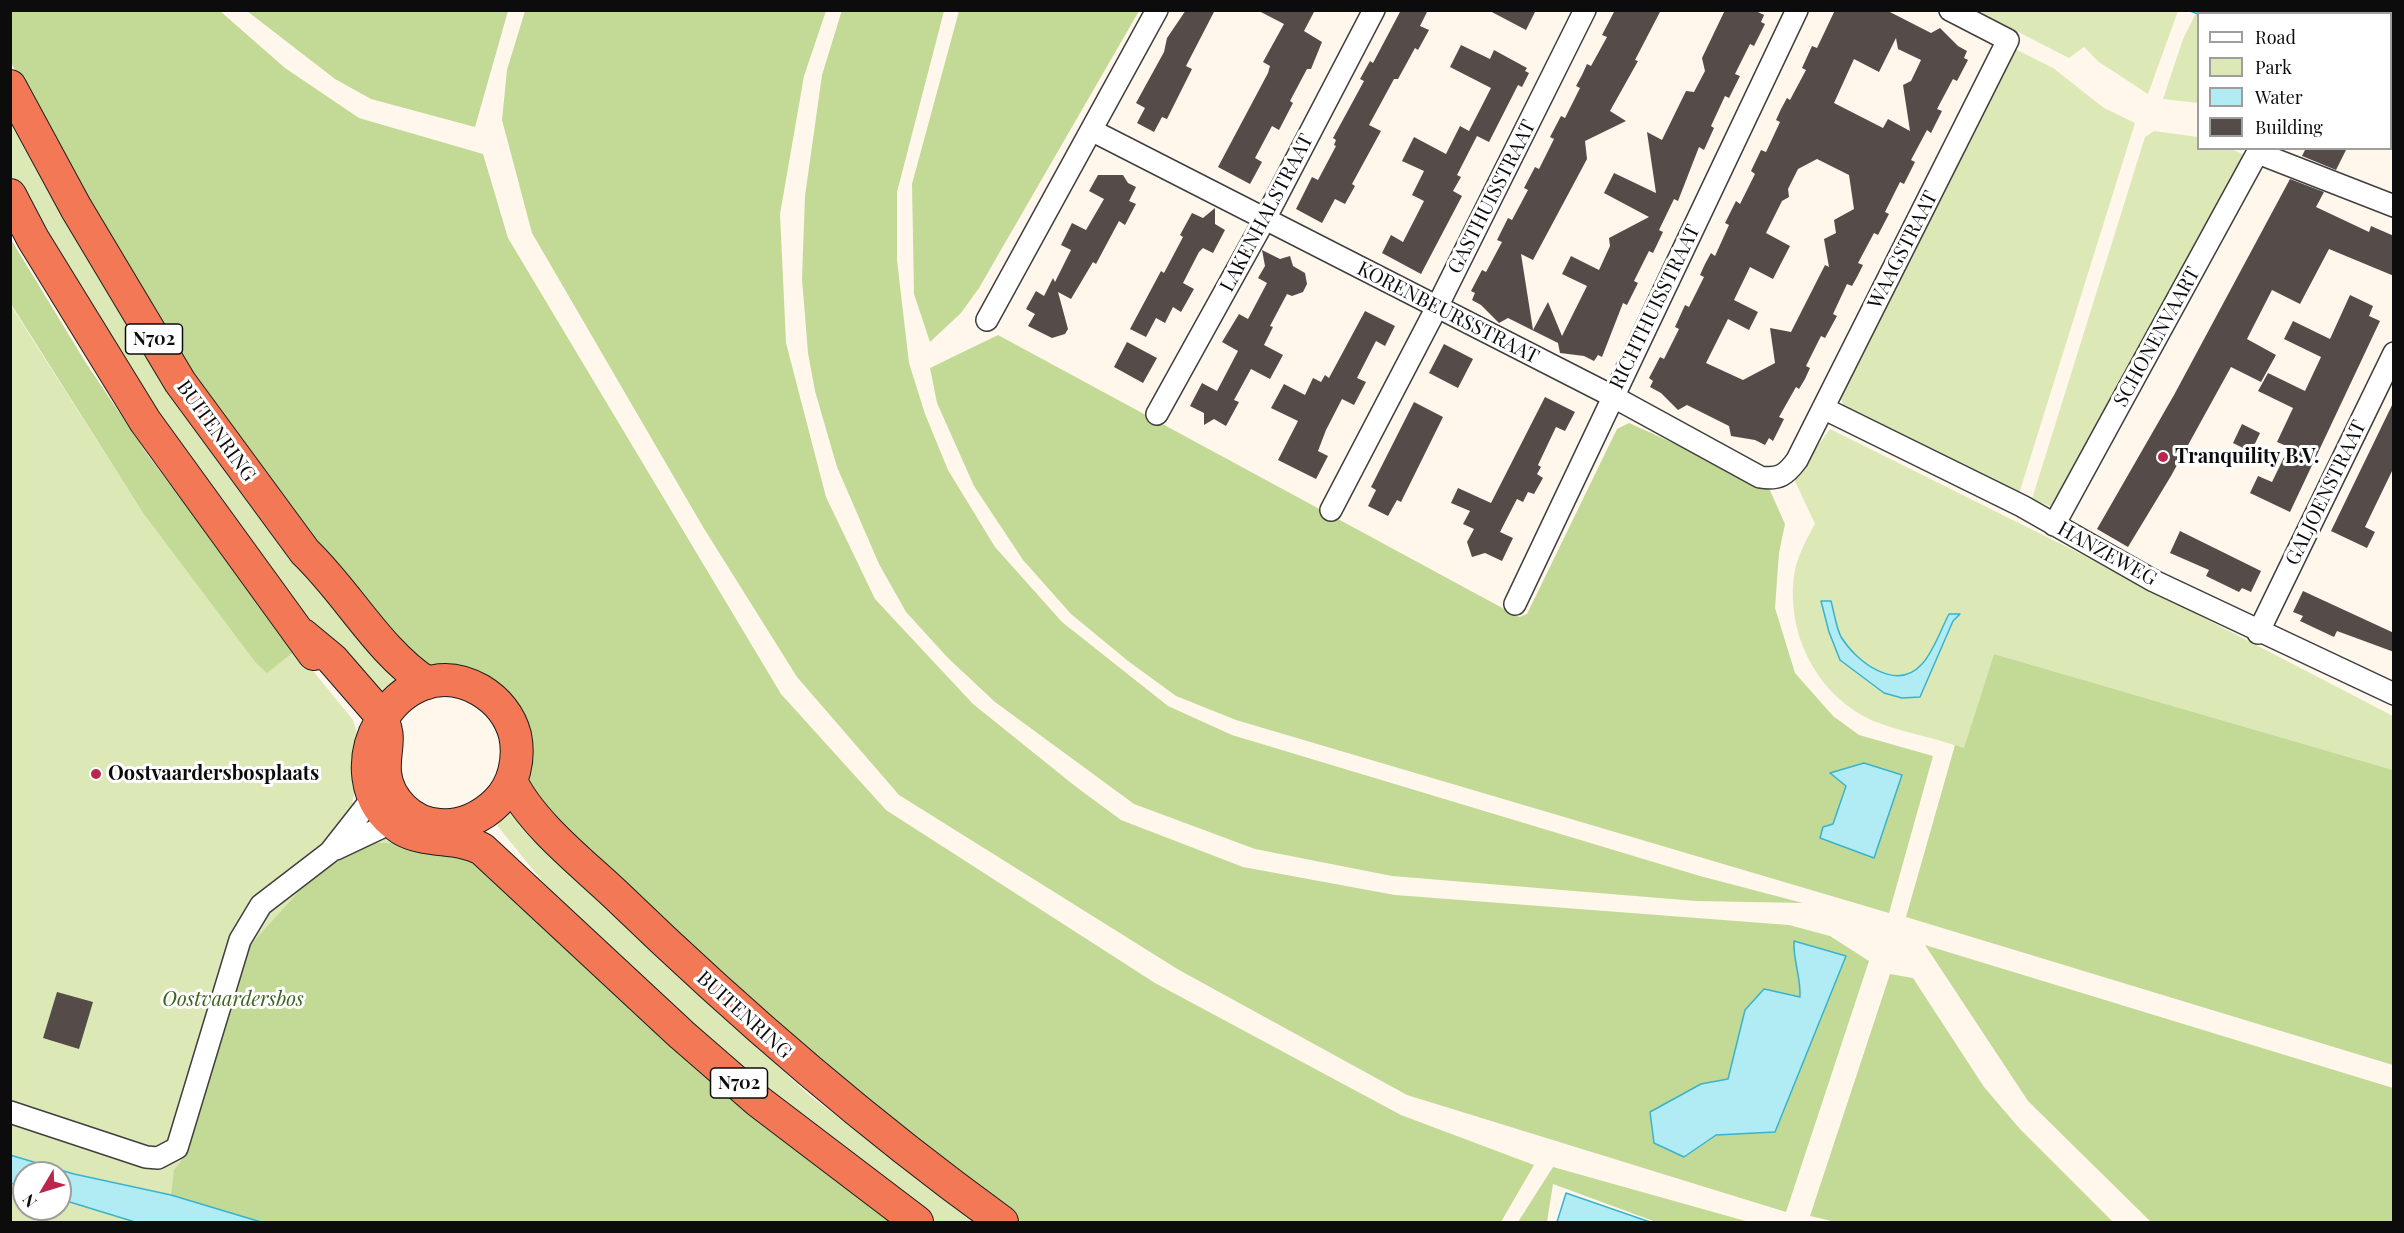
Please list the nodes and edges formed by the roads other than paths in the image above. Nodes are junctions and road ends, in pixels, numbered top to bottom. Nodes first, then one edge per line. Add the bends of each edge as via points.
1 (1157, 10) edge
2 (1374, 10) edge
3 (1585, 10) edge
4 (1797, 10) edge
5 (1950, 10) edge
6 (10, 86) edge
7 (1093, 131) junction
8 (2259, 151) edge
9 (10, 195) edge
10 (2394, 206) edge
11 (1264, 219) junction
12 (1437, 307) junction
13 (987, 320) dead end
14 (2394, 353) edge
15 (1612, 396) junction
16 (1823, 408) junction
17 (1157, 414) dead end
18 (1797, 460) joint
19 (1331, 510) dead end
20 (2054, 525) junction
21 (1515, 604) dead end
22 (2258, 633) junction
23 (427, 683) junction
24 (2394, 694) edge
25 (377, 729) junction
26 (511, 781) junction
27 (374, 796) junction
28 (404, 820) junction
29 (455, 831) junction
30 (330, 852) junction
31 (10, 1112) edge
32 (917, 1222) edge
33 (1002, 1222) edge

1 - 7 street
2 - 11 street, LAKENHALSTRAAT
3 - 12 street, GASTHUISSTRAAT
4 - 15 street, RICHTHUISSTRAAT
5 - 16 street, WAAGSTRAAT via 2008,40
6 - 23 highway, BUITENRING / N702 via 76,208 180,382 305,552 395,656
7 - 11 street, KORENBEURSSTRAAT
7 - 13 street
8 - 10 street
8 - 20 street, SCHONENVAART
9 - 25 highway, N702 via 145,421 303,635 332,659
11 - 12 street, KORENBEURSSTRAAT
11 - 17 street, LAKENHALSTRAAT
12 - 15 street, KORENBEURSSTRAAT
12 - 19 street, GASTHUISSTRAAT
14 - 22 street, GALJOENSTRAAT
15 - 18 street, KORENBEURSSTRAAT via 1760,477 1774,479 1787,474
15 - 21 street, RICHTHUISSTRAAT
16 - 18 street, WAAGSTRAAT
16 - 20 street, HANZEWEG
20 - 22 street, HANZEWEG
22 - 24 street, HANZEWEG
23 - 25 highway via 401,696
23 - 26 highway via 463,683 495,701 510,721 515,738 517,757
25 - 27 highway, N702 via 368,774
25 - 28 highway, N702 via 388,735 388,784
26 - 29 highway via 492,807
26 - 33 highway, BUITENRING / N702 via 550,832 687,964 846,1104
27 - 28 highway, N702
27 - 30 street
28 - 29 highway, N702 via 424,838
28 - 30 street
29 - 32 highway, N702 via 489,837 572,931 682,1035 759,1101
30 - 31 street via 261,905 240,940 177,1148 158,1158 146,1157

